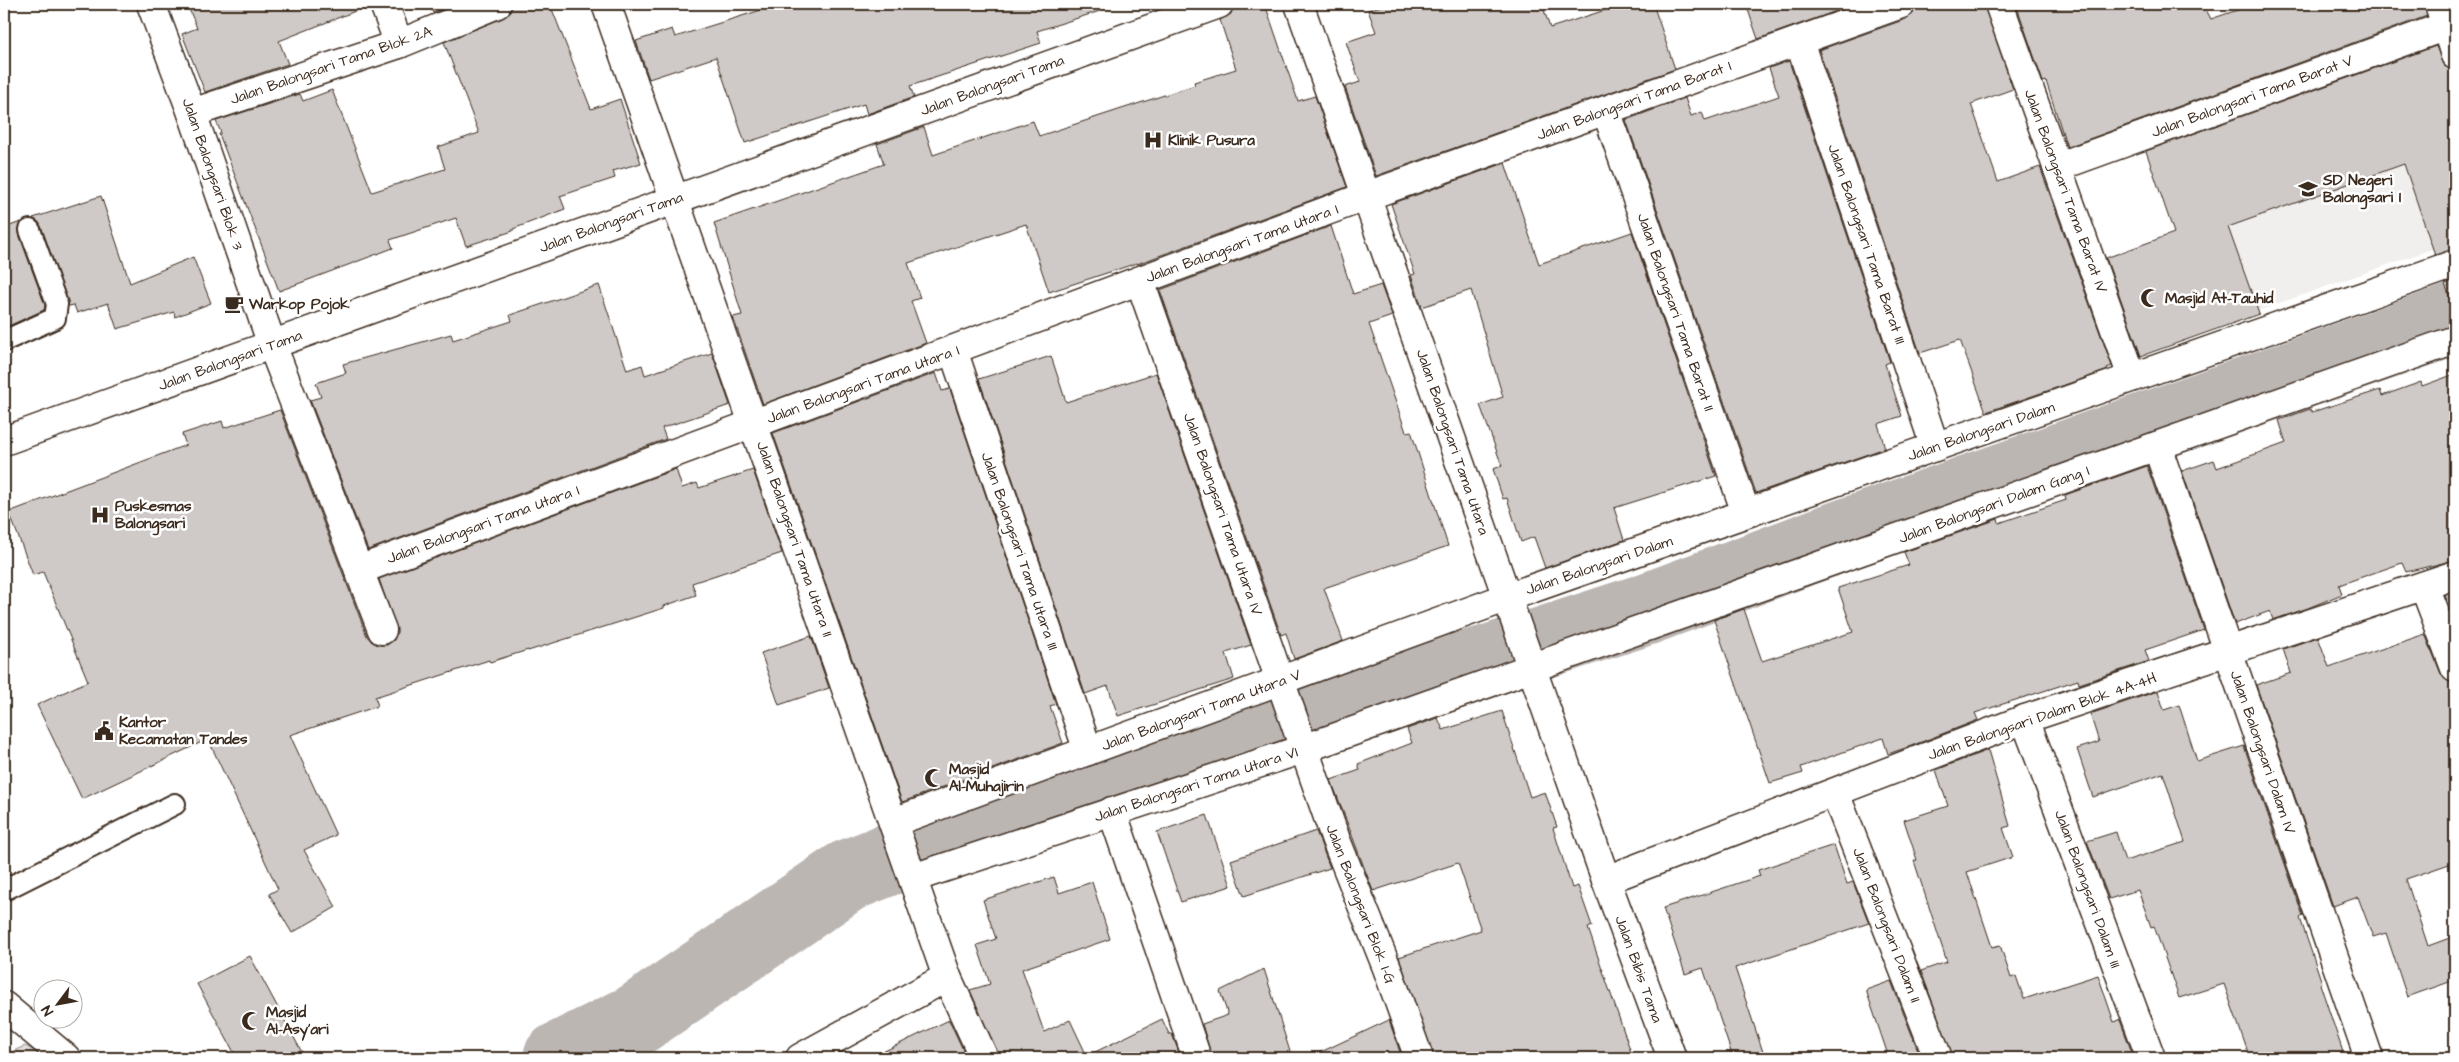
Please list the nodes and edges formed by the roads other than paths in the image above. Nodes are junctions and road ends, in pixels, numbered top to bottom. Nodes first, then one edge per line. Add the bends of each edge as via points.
1 (150, 4) edge
2 (384, 4) edge
3 (494, 4) edge
4 (606, 4) edge
5 (1219, 4) edge
6 (1299, 4) edge
7 (1901, 4) edge
8 (1999, 4) edge
9 (2443, 15) edge
10 (1798, 41) junction
11 (399, 44) junction
12 (2455, 56) edge
13 (1606, 110) junction
14 (192, 113) junction
15 (2057, 167) junction
16 (1366, 196) junction
17 (675, 200) junction
18 (30, 230) dead end
19 (2455, 264) edge
20 (1140, 281) junction
21 (2455, 340) edge
22 (4, 341) edge
23 (272, 345) junction
24 (953, 350) junction
25 (2132, 377) junction
26 (754, 424) junction
27 (4, 442) edge
28 (2158, 446) junction
29 (1935, 447) junction
30 (1746, 513) junction
31 (359, 570) junction
32 (2455, 576) edge
33 (2424, 586) junction
34 (1509, 601) junction
35 (382, 630) dead end
36 (2229, 652) junction
37 (1531, 661) junction
38 (2455, 668) edge
39 (1284, 689) junction
40 (2025, 719) junction
41 (1300, 739) junction
42 (1088, 751) junction
43 (1835, 793) junction
44 (175, 804) dead end
45 (1112, 811) junction
46 (904, 852) junction
47 (1606, 880) junction
48 (4, 890) edge
49 (947, 977) junction
50 (4, 1006) edge
51 (66, 1058) edge
52 (800, 1058) edge
53 (984, 1058) edge
54 (1197, 1058) edge
55 (1419, 1058) edge
56 (1672, 1058) edge
57 (1938, 1058) edge
58 (2152, 1058) edge
59 (2369, 1058) edge

1 - 14 street, Jalan Balongsari Blok 3
2 - 11 street
3 - 11 street, Jalan Balongsari Tama Blok 2A
4 - 17 street, Jalan Balongsari Tama Utara II
5 - 17 street, Jalan Balongsari Tama
6 - 16 street, Jalan Balongsari Tama Utara
7 - 10 street, Jalan Balongsari Tama Barat I
8 - 15 street, Jalan Balongsari Tama Barat IV
9 - 12 street
9 - 15 street, Jalan Balongsari Tama Barat V
10 - 13 street, Jalan Balongsari Tama Barat I
10 - 29 street, Jalan Balongsari Tama Barat III
11 - 14 street, Jalan Balongsari Tama Blok 2A
13 - 16 street, Jalan Balongsari Tama Barat I
13 - 30 street, Jalan Balongsari Tama Barat II
14 - 23 street, Jalan Balongsari Blok 3
15 - 25 street, Jalan Balongsari Tama Barat IV
16 - 20 street, Jalan Balongsari Tama Utara I
16 - 34 street, Jalan Balongsari Tama Utara
17 - 23 street, Jalan Balongsari Tama
17 - 26 street, Jalan Balongsari Tama Utara II
18 - 22 lane via 57,304 55,318
19 - 25 street, Jalan Balongsari Dalam
20 - 24 street, Jalan Balongsari Tama Utara I
20 - 39 street, Jalan Balongsari Tama Utara IV
21 - 28 street, Jalan Balongsari Dalam Gang I
23 - 27 street, Jalan Balongsari Tama
23 - 31 street
24 - 26 street, Jalan Balongsari Tama Utara I
24 - 42 street, Jalan Balongsari Tama Utara III
25 - 29 street, Jalan Balongsari Dalam
26 - 31 street, Jalan Balongsari Tama Utara I
26 - 46 street, Jalan Balongsari Tama Utara II
28 - 36 street, Jalan Balongsari Dalam IV
28 - 37 street, Jalan Balongsari Dalam Gang I
29 - 30 street, Jalan Balongsari Dalam
30 - 34 street, Jalan Balongsari Dalam
31 - 35 street
32 - 33 street, Jalan Balongsari Dalam Blok 4A-4H
33 - 36 street, Jalan Balongsari Dalam Blok 4A-4H
33 - 38 street
34 - 37 street, Jalan Balongsari Tama Utara
34 - 39 street, Jalan Balongsari Tama Utara V
36 - 40 street, Jalan Balongsari Dalam Blok 4A-4H
36 - 59 street, Jalan Balongsari Dalam IV
37 - 41 street, Jalan Balongsari Tama Utara VI
37 - 47 street, Jalan Balongsari Tama Utara
39 - 41 street, Jalan Balongsari Tama Utara IV
39 - 42 street, Jalan Balongsari Tama Utara V
40 - 43 street, Jalan Balongsari Dalam Blok 4A-4H
40 - 58 street, Jalan Balongsari Dalam III
41 - 45 street, Jalan Balongsari Tama Utara VI
41 - 55 street, Jalan Balongsari Blok I-G
42 - 46 street, Jalan Balongsari Tama Utara V
43 - 47 street, Jalan Balongsari Dalam Blok 4A-4H
43 - 57 street, Jalan Balongsari Dalam II
44 - 48 lane
45 - 46 street, Jalan Balongsari Tama Utara VI
45 - 54 street
46 - 49 street, Jalan Balongsari Tama Utara II
47 - 56 street, Jalan Bibis Tama
49 - 52 street
49 - 53 street, Jalan Balongsari Tama Utara II
50 - 51 street

